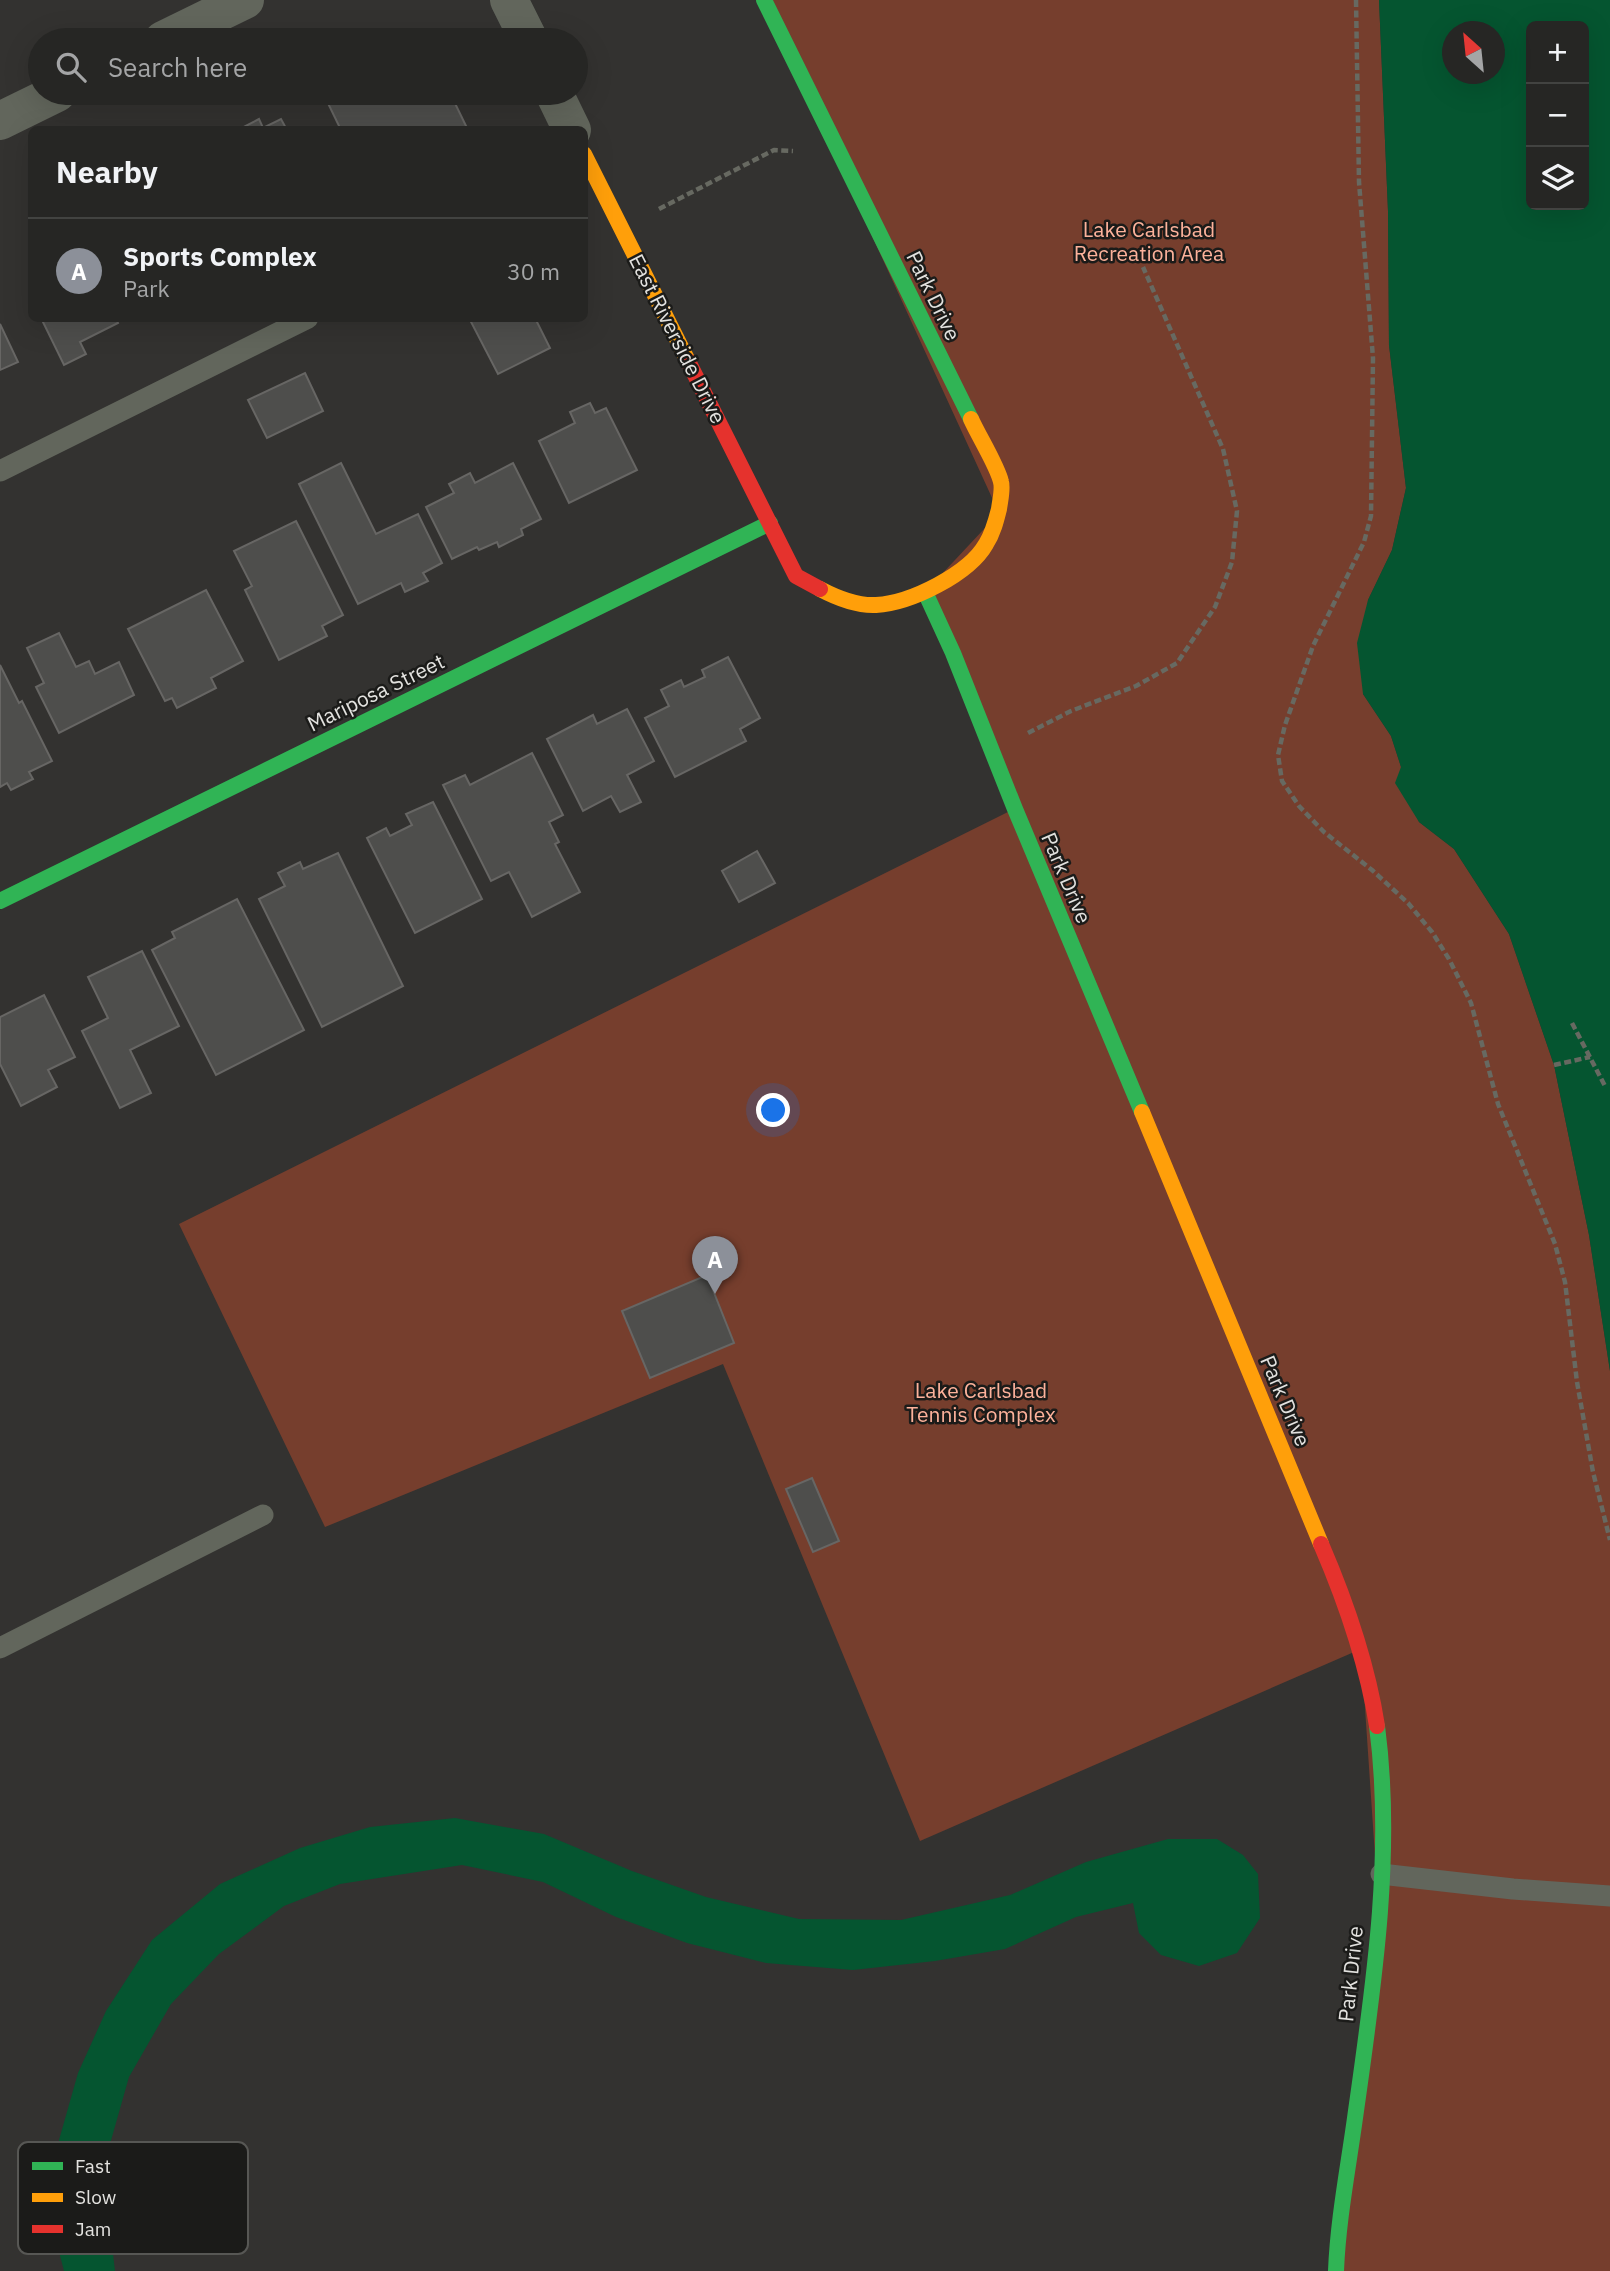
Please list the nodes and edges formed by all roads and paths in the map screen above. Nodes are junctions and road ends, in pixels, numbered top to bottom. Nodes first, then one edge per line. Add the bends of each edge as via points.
1 (245, 0) edge
2 (509, 0) edge
3 (764, 0) edge
4 (1356, 0) edge
5 (188, 28) edge
6 (522, 28) edge
7 (33, 105) edge
8 (560, 105) edge
9 (0, 121) edge
10 (570, 126) edge
11 (803, 151) dead end
12 (590, 178) edge
13 (652, 210) dead end
14 (1143, 267) dead end
15 (300, 322) edge
16 (0, 471) edge
17 (770, 523) junction
18 (925, 592) junction
19 (992, 751) junction
20 (0, 901) edge
21 (1572, 1023) dead end
22 (1590, 1057) junction
23 (1555, 1065) dead end
24 (1605, 1086) dead end
25 (263, 1515) dead end
26 (1610, 1540) edge
27 (0, 1647) edge
28 (1381, 1874) junction
29 (1610, 1896) edge
30 (1336, 2271) edge

1 - 5 street
2 - 6 street
3 - 18 street, Park Drive via 1002,483 999,513 985,547 955,575
4 - 26 path via 1359,182 1373,358 1371,516 1364,542 1312,646 1285,725 1278,755 1282,780 1324,832 1408,903 1432,932 1471,1003 1498,1104 1555,1244 1565,1282 1577,1382
7 - 9 street
8 - 10 street
11 - 13 path via 774,150 663,209
12 - 17 street, East Riverside Drive
14 - 19 path via 1223,449 1237,511 1232,562 1215,607 1177,663
15 - 16 lane
17 - 18 street, Park Drive via 796,576 831,596 877,605
17 - 20 street, Mariposa Street
18 - 19 street, Park Drive
19 - 28 street, Park Drive via 1361,1648 1380,1749
21 - 22 path
22 - 23 path
22 - 24 path
25 - 27 lane
28 - 29 lane
28 - 30 street, Park Drive

